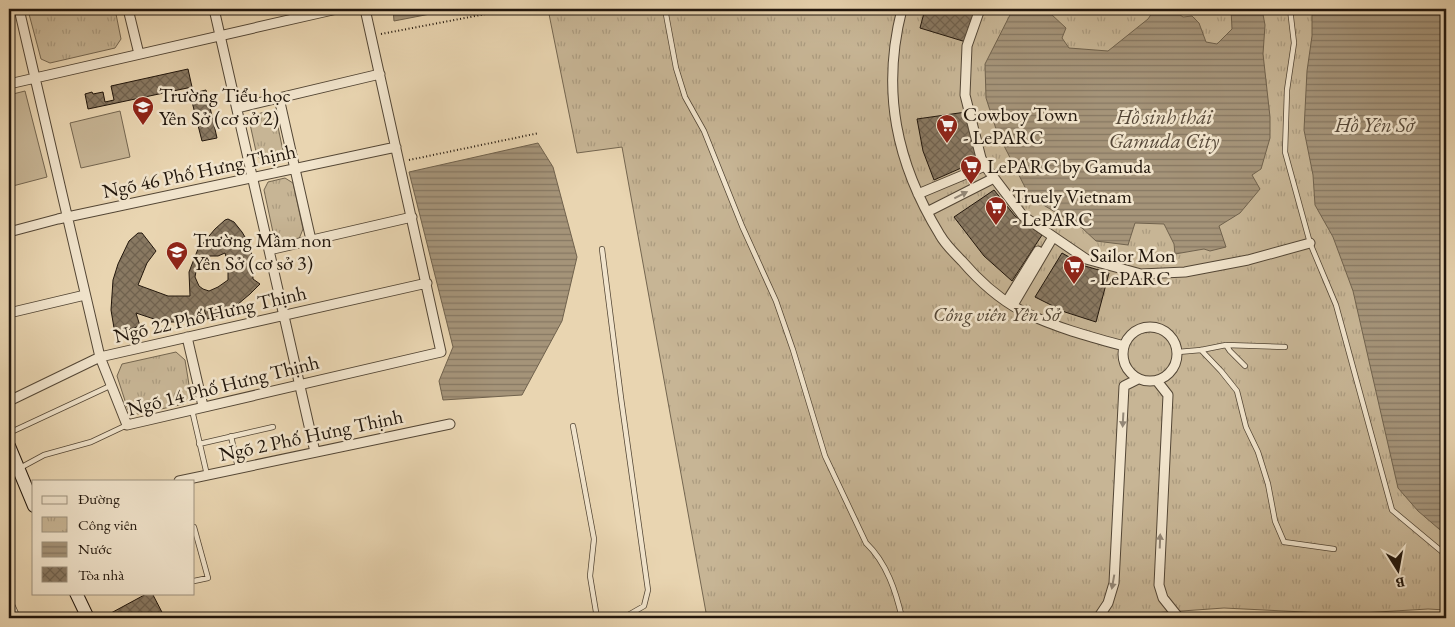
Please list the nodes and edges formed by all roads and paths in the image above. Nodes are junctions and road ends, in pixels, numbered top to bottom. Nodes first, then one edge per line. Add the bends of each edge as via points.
1 (19, 9) edge
2 (128, 9) edge
3 (214, 9) edge
4 (337, 9) edge
5 (365, 9) edge
6 (512, 9) edge
7 (665, 9) edge
8 (902, 9) edge
9 (980, 9) edge
10 (1290, 9) edge
11 (220, 36) junction
12 (371, 36) junction
13 (139, 54) junction
14 (380, 74) junction
15 (34, 78) junction
16 (9, 84) edge
17 (279, 98) junction
18 (236, 108) junction
19 (539, 133) dead end
20 (396, 147) junction
21 (400, 162) junction
22 (985, 166) junction
23 (295, 168) junction
24 (252, 178) junction
25 (994, 178) junction
26 (918, 194) junction
27 (927, 212) junction
28 (412, 217) junction
29 (66, 218) junction
30 (9, 232) edge
31 (1050, 235) junction
32 (311, 240) junction
33 (1310, 243) junction
34 (602, 249) dead end
35 (269, 250) junction
36 (427, 283) junction
37 (85, 294) junction
38 (1010, 303) junction
39 (9, 313) edge
40 (284, 315) junction
41 (187, 337) junction
42 (1226, 345) junction
43 (1124, 346) junction
44 (1285, 347) dead end
45 (1200, 350) junction
46 (1178, 352) junction
47 (100, 357) junction
48 (1246, 366) dead end
49 (1138, 379) junction
50 (1157, 381) junction
51 (300, 384) junction
52 (112, 385) junction
53 (9, 401) edge
54 (203, 406) junction
55 (192, 409) junction
56 (450, 424) dead end
57 (127, 425) junction
58 (573, 426) dead end
59 (273, 427) dead end
60 (9, 433) edge
61 (232, 436) junction
62 (199, 444) junction
63 (9, 446) edge
64 (315, 452) junction
65 (238, 468) junction
66 (19, 469) junction
67 (207, 475) junction
68 (184, 480) edge
69 (32, 501) edge
70 (195, 531) edge
71 (1334, 549) dead end
72 (1446, 555) edge
73 (195, 581) edge
74 (76, 594) edge
75 (9, 598) edge
76 (18, 618) edge
77 (88, 618) edge
78 (598, 618) edge
79 (623, 618) edge
80 (902, 618) edge
81 (1098, 618) edge
82 (1179, 618) edge

1 - 15 street
2 - 13 street
3 - 11 street
4 - 11 street
5 - 12 street
6 - 12 path
7 - 80 lane via 676,68 686,97 704,131 776,300 825,456 866,543 886,571
8 - 26 street via 891,80 896,133
9 - 22 street via 967,46 965,96
10 - 33 lane via 1294,43 1286,90 1285,152
11 - 13 street
11 - 18 street
12 - 14 street
13 - 15 street
14 - 17 street
14 - 20 street
15 - 16 street
15 - 29 street
17 - 18 street
17 - 23 street
18 - 24 street
19 - 21 path
20 - 21 street
20 - 23 street, Ngõ 46 Phố Hưng Thịnh
21 - 28 street
22 - 25 street
22 - 26 street
23 - 24 street, Ngõ 46 Phố Hưng Thịnh
23 - 32 street
24 - 29 street, Ngõ 46 Phố Hưng Thịnh
24 - 35 street
27 -> 25 street
25 - 31 street via 1023,216
26 - 27 street
27 - 38 street via 940,236 981,283
28 - 32 street
28 - 36 street
29 - 30 street, Ngõ 46 Phố Hưng Thịnh
29 - 37 street
31 - 33 street via 1086,259 1141,274 1194,270 1248,260
31 - 38 street
32 - 35 street
33 - 72 lane via 1336,305 1392,510
34 - 79 lane via 648,590 644,606
35 - 40 street
36 - 40 street, Ngõ 22 Phố Hưng Thịnh
36 - 51 street, Ngõ 14 Phố Hưng Thịnh via 441,352
37 - 39 street
37 - 47 street
38 - 43 street via 1025,313 1071,331
40 - 41 street, Ngõ 22 Phố Hưng Thịnh
40 - 51 street
41 - 47 street, Ngõ 22 Phố Hưng Thịnh
41 - 54 street
42 - 44 lane
42 - 45 lane
42 - 48 lane
43 - 46 street via 1135,331 1153,327 1170,335
43 - 49 street via 1125,365
45 - 46 lane
45 - 71 lane via 1236,391 1268,484 1274,521 1284,542
46 - 50 street via 1173,370
47 - 52 street
47 - 53 street, Ngõ 22 Phố Hưng Thịnh
49 - 50 street
49 -> 81 street via 1124,386 1114,583
82 -> 50 street via 1163,598 1159,585 1168,395
51 - 54 street, Ngõ 14 Phố Hưng Thịnh
51 - 64 street
52 - 57 street
52 - 60 lane
54 - 55 street, Ngõ 14 Phố Hưng Thịnh
55 - 57 street, Ngõ 14 Phố Hưng Thịnh
55 - 62 lane
56 - 64 street, Ngõ 2 Phố Hưng Thịnh
57 - 66 lane, Ngõ 14 Phố Hưng Thịnh via 91,442 44,455
58 - 78 lane via 594,539 590,576
59 - 61 lane
61 - 62 lane
61 - 65 lane
62 - 67 lane
63 - 66 street
64 - 65 street, Ngõ 2 Phố Hưng Thịnh
65 - 67 street, Ngõ 2 Phố Hưng Thịnh
66 - 69 street
67 - 68 street, Ngõ 2 Phố Hưng Thịnh
70 - 73 lane via 208,578
74 - 77 street
75 - 76 lane

